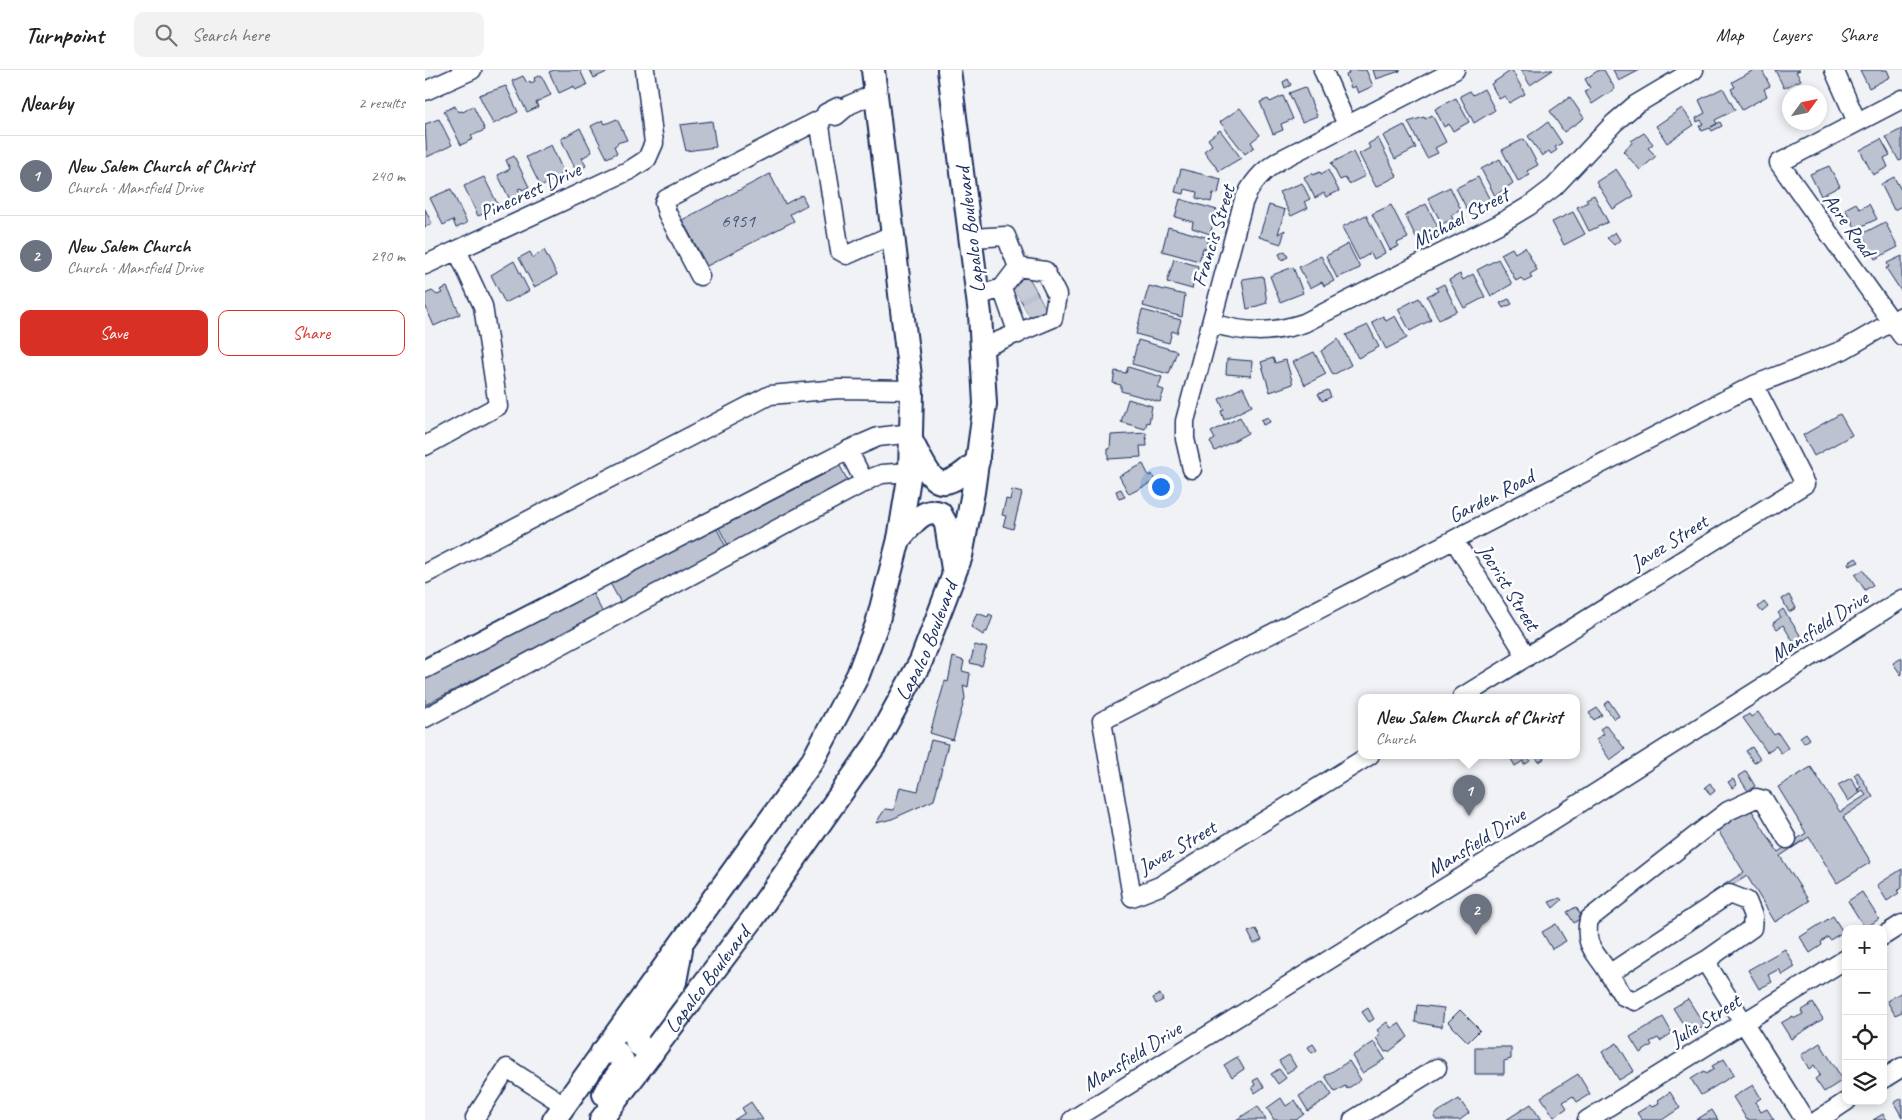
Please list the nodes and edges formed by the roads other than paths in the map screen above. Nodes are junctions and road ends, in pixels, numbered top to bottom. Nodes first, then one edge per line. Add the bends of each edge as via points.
1 (472, 70) edge
2 (645, 70) edge
3 (873, 70) edge
4 (949, 70) edge
5 (1323, 70) edge
6 (1455, 70) edge
7 (1695, 70) edge
8 (1834, 70) edge
9 (425, 91) edge
10 (876, 94) junction
11 (1902, 99) edge
12 (822, 118) junction
13 (1857, 122) junction
14 (1347, 125) junction
15 (894, 234) junction
16 (971, 238) junction
17 (457, 250) junction
18 (425, 265) edge
19 (1019, 267) junction
20 (700, 276) dead end
21 (1021, 287) junction
22 (978, 296) junction
23 (1019, 322) junction
24 (1211, 323) junction
25 (1899, 325) edge
26 (982, 348) junction
27 (1754, 385) junction
28 (912, 390) junction
29 (912, 437) junction
30 (425, 446) edge
31 (848, 450) junction
32 (978, 461) junction
33 (1192, 469) dead end
34 (910, 472) junction
35 (865, 483) junction
36 (899, 538) junction
37 (1454, 540) junction
38 (425, 574) edge
39 (954, 575) junction
40 (1902, 599) edge
41 (1527, 657) junction
42 (425, 669) edge
43 (1467, 694) edge
44 (425, 718) edge
45 (1102, 721) joint
46 (1364, 759) edge
47 (1787, 839) dead end
48 (1902, 924) edge
49 (1887, 933) edge
50 (683, 940) junction
51 (1842, 961) edge
52 (1709, 964) junction
53 (1609, 974) junction
54 (1744, 1022) junction
55 (602, 1052) junction
56 (652, 1053) junction
57 (1902, 1067) edge
58 (1437, 1068) dead end
59 (1887, 1076) edge
60 (1842, 1104) edge
61 (559, 1112) edge
62 (475, 1118) dead end
63 (588, 1120) edge
64 (601, 1120) edge
65 (1072, 1120) edge
66 (1353, 1120) edge
67 (1587, 1120) edge
68 (1805, 1120) edge
69 (1817, 1120) edge

1 - 9 street
2 - 17 street, Pinecrest Drive via 654,136 651,154 637,167
3 - 10 main road, Lapalco Boulevard
4 - 16 main road, Lapalco Boulevard
5 - 14 street
6 - 14 street, Francis Street
7 - 24 street, Michael Street via 1635,105 1554,187 1499,224 1304,323 1265,332 1239,331
8 - 13 street
10 - 12 street via 843,109 831,119
10 - 15 main road, Lapalco Boulevard
11 - 13 street
12 - 15 street via 840,251 847,255
12 - 20 street via 666,199 667,213
13 - 25 street, Acre Road via 1779,163
14 - 24 street, Francis Street via 1267,168 1249,189
15 - 28 main road, Lapalco Boulevard
16 - 19 street via 1006,236
16 - 22 main road, Lapalco Boulevard
17 - 18 street, Pinecrest Drive
17 - 30 street via 483,306 498,406
19 - 21 street
19 - 21 street via 1045,271
21 - 22 street
21 - 23 street
21 - 23 street via 1050,299 1053,318
22 - 26 main road, Lapalco Boulevard
23 - 26 street
24 - 33 street, Francis Street via 1185,421 1185,439
25 - 27 street, Garden Road
26 - 32 main road, Lapalco Boulevard via 985,404
27 - 37 street, Garden Road
27 - 41 street, Javez Street via 1805,484
28 - 29 main road, Lapalco Boulevard
28 - 38 street via 839,388 770,396
29 - 31 street via 878,437
29 - 32 main road via 929,475 938,482 947,484
29 - 34 main road, Lapalco Boulevard
31 - 35 street
31 - 42 street
32 - 39 main road, Lapalco Boulevard via 961,556
34 - 35 street via 882,474
34 - 36 main road, Lapalco Boulevard
35 - 44 street
36 - 39 main road via 924,513 940,513 946,524
36 - 50 main road, Lapalco Boulevard via 877,624 858,675 813,760
37 - 41 street, Jocrist Street
37 - 45 street, Garden Road
39 - 56 main road, Lapalco Boulevard via 921,661 875,745 752,920
40 - 65 street, Mansfield Drive
41 - 43 street, Javez Street
45 - 46 street, Javez Street via 1132,898 1160,886
47 - 53 street via 1764,800 1756,798 1728,811 1708,826 1589,919 1587,931 1592,953
48 - 49 street
50 - 55 main road, Lapalco Boulevard
50 - 56 main road via 675,982 638,1031 639,1045
51 - 54 street, Julie Street
52 - 53 street via 1635,1001 1623,996
52 - 53 street via 1751,928 1753,916 1747,901 1729,894
52 - 54 street
54 - 67 street, Julie Street
54 - 68 street
55 - 61 main road, Lapalco Boulevard
55 - 63 main road via 618,1054 623,1061 620,1071
56 - 64 main road, Lapalco Boulevard
57 - 59 street
58 - 66 street
60 - 69 street
61 - 62 street via 507,1068

